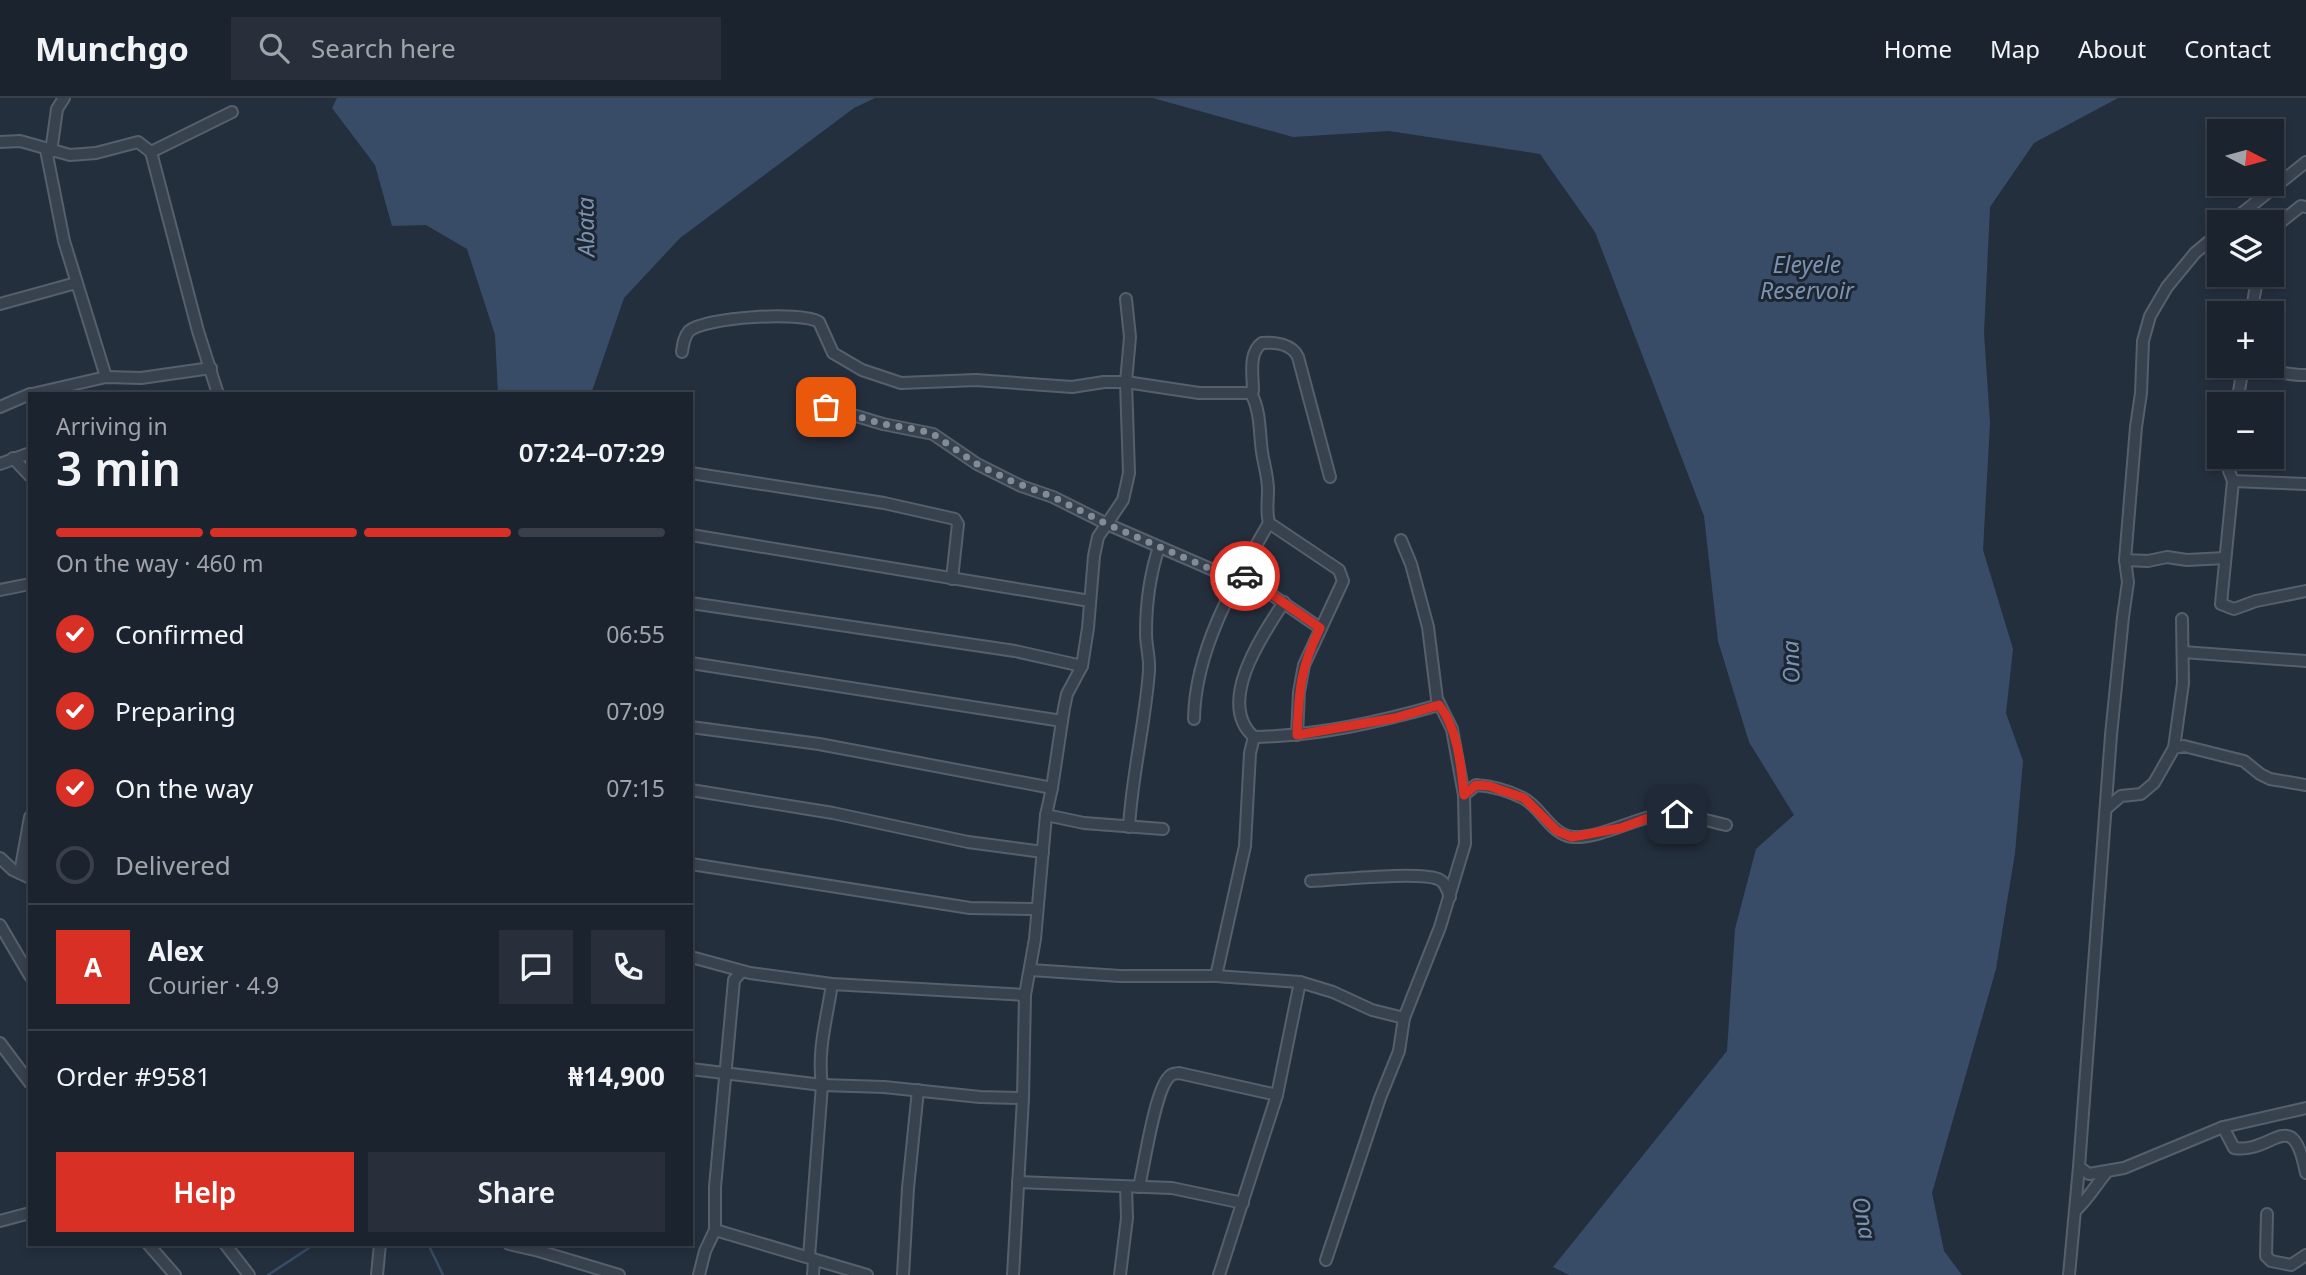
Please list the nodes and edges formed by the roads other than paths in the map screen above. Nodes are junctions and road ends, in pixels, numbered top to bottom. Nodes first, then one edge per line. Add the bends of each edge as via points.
1 (64, 98) edge
2 (232, 113) dead end
3 (0, 142) edge
4 (48, 151) junction
5 (151, 152) junction
6 (2306, 162) edge
7 (2306, 207) edge
8 (2246, 210) edge
9 (2284, 219) edge
10 (2207, 243) edge
11 (76, 283) junction
12 (1126, 299) dead end
13 (0, 304) edge
14 (682, 352) dead end
15 (211, 368) junction
16 (2284, 374) edge
17 (2306, 375) edge
18 (106, 377) junction
19 (1126, 382) junction
20 (40, 392) edge
21 (217, 392) edge
22 (1251, 393) junction
23 (28, 395) edge
24 (0, 407) edge
25 (826, 407) dead end
26 (28, 454) edge
27 (13, 458) junction
28 (0, 464) edge
29 (2229, 469) edge
30 (693, 473) edge
31 (28, 474) edge
32 (1329, 477) dead end
33 (2233, 481) junction
34 (2306, 484) edge
35 (1269, 523) junction
36 (1107, 524) junction
37 (693, 535) edge
38 (1401, 540) dead end
39 (1159, 547) junction
40 (2225, 558) junction
41 (2125, 560) junction
42 (1238, 576) junction
43 (952, 579) junction
44 (28, 584) edge
45 (0, 590) edge
46 (2306, 591) edge
47 (1090, 601) junction
48 (1284, 602) junction
49 (693, 603) edge
50 (2182, 619) dead end
51 (1320, 628) junction
52 (2183, 652) junction
53 (2306, 661) edge
54 (693, 663) edge
55 (1082, 666) junction
56 (1439, 705) junction
57 (1194, 719) dead end
58 (1062, 721) junction
59 (693, 727) edge
60 (1297, 735) junction
61 (1254, 737) junction
62 (2174, 748) junction
63 (2306, 785) edge
64 (1052, 788) junction
65 (693, 790) edge
66 (1464, 795) junction
67 (2107, 808) junction
68 (1046, 815) junction
69 (1726, 825) dead end
70 (1129, 827) junction
71 (1163, 829) dead end
72 (28, 841) edge
73 (1043, 852) junction
74 (0, 858) edge
75 (693, 864) edge
76 (25, 876) edge
77 (1311, 881) dead end
78 (1450, 897) junction
79 (1036, 909) junction
80 (0, 925) edge
81 (693, 958) edge
82 (1031, 970) junction
83 (742, 971) junction
84 (28, 973) edge
85 (1216, 976) junction
86 (1300, 982) junction
87 (832, 984) junction
88 (1025, 995) junction
89 (1404, 1018) junction
90 (0, 1043) edge
91 (693, 1069) edge
92 (724, 1074) junction
93 (28, 1080) edge
94 (822, 1085) junction
95 (918, 1090) junction
96 (1277, 1096) junction
97 (1023, 1098) junction
98 (2306, 1108) edge
99 (2223, 1127) junction
100 (2079, 1167) junction
101 (2106, 1173) junction
102 (2306, 1173) edge
103 (1018, 1182) junction
104 (1126, 1187) junction
105 (1139, 1188) junction
106 (1243, 1203) junction
107 (2076, 1210) junction
108 (28, 1213) edge
109 (2267, 1214) dead end
110 (0, 1220) edge
111 (715, 1230) junction
112 (150, 1246) edge
113 (227, 1246) edge
114 (380, 1246) edge
115 (516, 1246) edge
116 (2306, 1255) edge
117 (811, 1259) junction
118 (1326, 1260) dead end
119 (601, 1272) edge
120 (175, 1275) edge
121 (249, 1275) edge
122 (377, 1275) edge
123 (619, 1275) edge
124 (699, 1275) edge
125 (813, 1275) edge
126 (867, 1275) edge
127 (904, 1275) edge
128 (1013, 1275) edge
129 (1120, 1275) edge
130 (1219, 1275) edge
131 (2070, 1275) edge

1 - 4 street via 57,109
2 - 5 street
3 - 4 street via 20,141
4 - 5 street via 76,155 138,142
4 - 11 street
5 - 15 street
6 - 8 street
7 - 9 street
10 - 41 street via 2168,287 2150,316 2143,341
11 - 13 street
11 - 18 street
12 - 19 street via 1130,337
14 - 19 street via 684,339 702,324 804,317 819,322 829,347 845,362 901,383 976,380 1072,387
15 - 18 street via 141,378
15 - 21 street
16 - 17 street
18 - 20 street
19 - 22 street via 1199,393
19 - 36 street via 1127,488
22 - 32 street via 1255,349 1266,342 1294,349
22 - 35 street via 1267,470
23 - 24 street
25 - 36 street via 933,434 996,474
26 - 27 street
27 - 28 street
27 - 31 street
29 - 33 street
30 - 43 street via 884,503 955,519
33 - 34 street
33 - 40 street
35 - 42 street
35 - 51 street via 1339,570 1343,581
36 - 39 street
36 - 47 street via 1098,537
37 - 43 street
38 - 56 street via 1427,627
39 - 42 street
39 - 70 street via 1147,605 1149,670
40 - 41 street
40 - 46 street via 2221,604 2234,609
41 - 67 street via 2128,582
42 - 48 street
42 - 57 street via 1196,681
43 - 47 street
44 - 45 street
47 - 55 street
48 - 51 street
48 - 61 street via 1241,681 1241,720
49 - 55 street via 1015,651
50 - 52 street
51 - 60 street via 1304,665
52 - 53 street
52 - 62 street
54 - 58 street
55 - 58 street via 1067,694
56 - 60 street via 1395,718
56 - 66 street via 1452,729
58 - 64 street
59 - 64 street via 846,748
60 - 61 street
61 - 85 street via 1245,846
62 - 63 street via 2235,757 2270,779
62 - 67 street via 2154,783 2141,793 2122,796
64 - 68 street
65 - 73 street
66 - 69 street via 1476,785 1524,798 1557,831 1572,837 1621,828 1656,815 1677,814
66 - 78 street via 1465,844
67 - 100 street
68 - 70 street
68 - 73 street
70 - 71 street
72 - 76 street
73 - 79 street
74 - 76 street
75 - 79 street via 970,908
77 - 78 street via 1421,876 1439,879
78 - 89 street
79 - 82 street
80 - 84 street
81 - 83 street
82 - 85 street
82 - 88 street
83 - 87 street
83 - 92 street via 734,980
85 - 86 street
86 - 89 street
86 - 96 street
87 - 88 street
87 - 94 street via 821,1040
88 - 97 street
89 - 118 street via 1399,1051
90 - 93 street
91 - 92 street
92 - 94 street
92 - 111 street
94 - 95 street
94 - 117 street
95 - 97 street
95 - 127 street
96 - 105 street via 1172,1074 1159,1099
96 - 106 street
97 - 103 street
98 - 99 street
99 - 101 street
99 - 102 street via 2234,1148 2243,1150 2281,1136 2292,1137 2297,1140
100 - 101 street via 2089,1174
100 - 107 street
101 - 107 street
103 - 104 street
103 - 128 street
104 - 105 street
104 - 129 street
105 - 106 street via 1190,1191
106 - 130 street
107 - 131 street
108 - 110 street
109 - 116 street via 2266,1256 2291,1265
111 - 117 street
111 - 124 street
112 - 120 street
113 - 121 street
114 - 122 street
115 - 119 street
117 - 125 street
117 - 126 street
119 - 123 street

